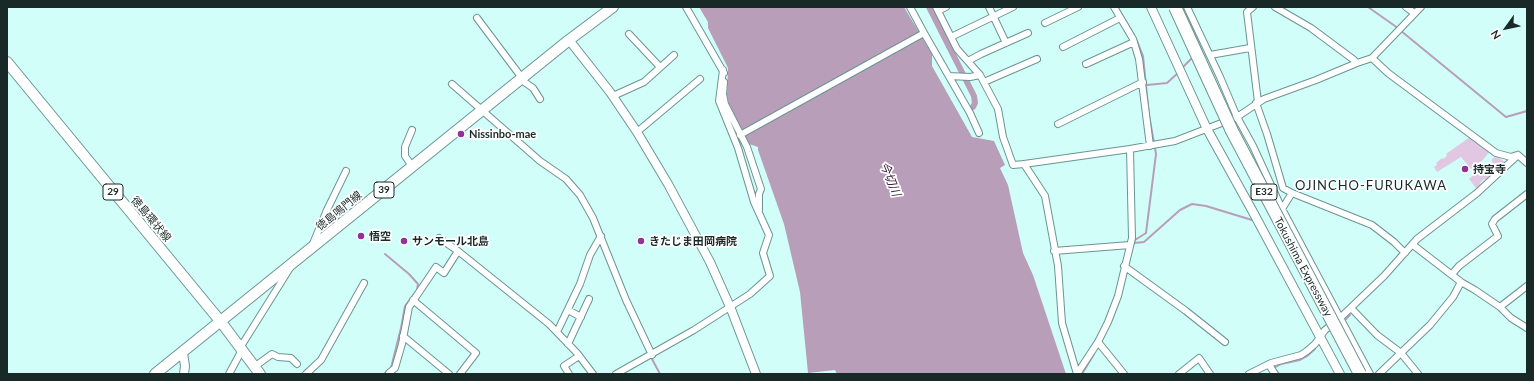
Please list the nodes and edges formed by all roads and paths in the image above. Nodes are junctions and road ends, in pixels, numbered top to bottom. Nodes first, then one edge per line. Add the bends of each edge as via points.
1 (614, 7) edge
2 (686, 7) edge
3 (910, 7) edge
4 (946, 7) edge
5 (989, 7) edge
6 (1013, 7) edge
7 (1078, 7) edge
8 (1114, 7) edge
9 (1151, 7) edge
10 (1175, 7) edge
11 (1187, 7) edge
12 (1253, 7) edge
13 (1275, 7) edge
14 (1406, 7) edge
15 (1421, 7) edge
16 (937, 9) edge
17 (1414, 13) junction
18 (994, 17) junction
19 (477, 18) dead end
20 (1120, 18) junction
21 (1045, 23) dead end
22 (1028, 33) dead end
23 (629, 34) dead end
24 (923, 34) junction
25 (951, 37) junction
26 (569, 40) junction
27 (1134, 42) junction
28 (1006, 43) junction
29 (1062, 47) dead end
30 (1250, 48) junction
31 (674, 55) dead end
32 (1210, 55) junction
33 (1372, 58) junction
34 (1037, 59) dead end
35 (968, 61) junction
36 (7, 62) edge
37 (1356, 63) junction
38 (1086, 64) dead end
39 (660, 67) junction
40 (723, 70) junction
41 (980, 75) junction
42 (948, 76) junction
43 (521, 78) junction
44 (700, 79) dead end
45 (984, 82) junction
46 (1143, 82) junction
47 (452, 84) dead end
48 (613, 96) junction
49 (540, 99) dead end
50 (1257, 102) junction
51 (483, 110) junction
52 (1237, 117) junction
53 (1058, 124) dead end
54 (1207, 129) junction
55 (412, 130) dead end
56 (637, 132) junction
57 (979, 133) dead end
58 (741, 134) junction
59 (1153, 145) junction
60 (1130, 149) junction
61 (1518, 155) junction
62 (1527, 163) edge
63 (1024, 164) junction
64 (412, 166) junction
65 (346, 171) dead end
66 (1292, 193) junction
67 (1527, 194) edge
68 (1282, 209) junction
69 (760, 213) junction
70 (601, 236) junction
71 (439, 238) dead end
72 (1130, 245) junction
73 (1413, 245) junction
74 (310, 249) junction
75 (458, 251) junction
76 (1054, 251) junction
77 (1405, 253) junction
78 (293, 264) junction
79 (1126, 268) junction
80 (1452, 274) junction
81 (1461, 282) junction
82 (364, 283) dead end
83 (1527, 286) edge
84 (413, 288) dead end
85 (420, 288) junction
86 (589, 299) dead end
87 (413, 300) junction
88 (730, 306) junction
89 (1500, 307) junction
90 (1351, 308) junction
91 (568, 310) junction
92 (581, 317) junction
93 (1339, 319) junction
94 (220, 322) junction
95 (1527, 328) edge
96 (557, 332) junction
97 (403, 336) junction
98 (1319, 337) junction
99 (1225, 342) dead end
100 (1100, 343) junction
101 (568, 344) junction
102 (241, 349) junction
103 (183, 353) junction
104 (1401, 353) junction
105 (652, 355) junction
106 (580, 356) junction
107 (297, 364) dead end
108 (1268, 365) junction
109 (257, 370) edge
110 (156, 374) edge
111 (184, 374) edge
112 (229, 374) edge
113 (306, 374) edge
114 (390, 374) edge
115 (449, 374) edge
116 (460, 374) edge
117 (569, 374) edge
118 (593, 374) edge
119 (616, 374) edge
120 (756, 374) edge
121 (1077, 374) edge
122 (1124, 374) edge
123 (1179, 374) edge
124 (1210, 374) edge
125 (1249, 374) edge
126 (1275, 374) edge
127 (1340, 374) edge
128 (1360, 374) edge
129 (1370, 374) edge
130 (1379, 374) edge
131 (1418, 374) edge

1 - 26 main road, 徳島鳴門線 / 39
2 - 40 street
3 - 24 street
4 - 16 street
5 - 18 street
6 - 18 street
7 - 21 street
8 - 20 street
9 - 54 street
10 - 128 highway, Tokushima Expressway / E32, bridge via 1232,131
11 - 32 street
12 - 30 street via 1247,12
13 - 37 street via 1311,28
14 - 17 street
15 - 17 street
16 - 25 street
17 - 33 street
18 - 25 street
18 - 28 street
19 - 43 street
20 - 27 street
20 - 29 street
22 - 28 street
23 - 39 street
24 - 42 street
24 - 58 street
25 - 35 street via 957,49
26 - 43 main road, 徳島鳴門線 / 39
26 - 48 street
27 - 38 street
27 - 46 street
28 - 35 street
30 - 32 street
30 - 50 street
31 - 39 street
32 - 52 street
33 - 37 street
33 - 61 street via 1388,73 1496,153 1511,157
34 - 45 street
35 - 41 street
36 - 94 main road, 徳島環状線 / 29
37 - 50 street
39 - 48 street via 644,82
40 - 58 street via 724,100
40 - 69 street via 719,92 720,106 738,148 754,202
41 - 42 street
41 - 45 street
42 - 57 street
43 - 49 street via 535,87
43 - 51 main road, 徳島鳴門線 / 39
44 - 56 street
45 - 63 street via 998,109 1006,148 1013,165
46 - 53 street
46 - 59 street
47 - 51 street
48 - 56 street
50 - 52 street
50 - 66 street via 1283,188
51 - 64 main road, 徳島鳴門線 / 39
51 - 70 street via 540,161 566,179 580,195
52 - 54 street
52 - 68 street
54 - 59 street
54 - 98 street
55 - 64 street via 405,147 405,156
56 - 88 street via 710,262
58 - 69 street via 761,189
59 - 60 street
60 - 63 street
60 - 72 street
61 - 62 street
61 - 73 street via 1477,193 1417,239
63 - 76 street via 1045,196
64 - 74 main road, 徳島鳴門線 / 39
65 - 74 street
66 - 68 street
66 - 77 street via 1372,225
67 - 80 street via 1495,219 1492,224 1498,236
68 - 93 street
69 - 88 street via 768,235 763,253 770,276 750,294
70 - 91 street via 590,255
70 - 105 street via 626,300
71 - 75 street
72 - 76 street
72 - 79 street
73 - 77 street
73 - 80 street
74 - 78 main road, 徳島鳴門線 / 39
75 - 85 street via 444,273 436,268
75 - 96 street
76 - 121 street via 1058,266 1062,323
77 - 90 street
78 - 94 main road, 徳島鳴門線 / 39
78 - 102 street
79 - 99 street
79 - 100 street
80 - 81 street
81 - 89 street
81 - 104 street via 1453,297 1430,325
82 - 113 street via 321,360
83 - 89 street
84 - 85 street
85 - 87 street
86 - 92 street
87 - 97 street
87 - 116 street via 476,353
88 - 105 street
88 - 120 street
89 - 95 street
90 - 93 street
90 - 104 street via 1377,335
91 - 92 street
91 - 96 street
92 - 101 street
93 - 98 street
93 - 129 street
94 - 102 main road, 徳島環状線 / 29
94 - 103 main road, 徳島鳴門線 / 39
96 - 101 street
97 - 114 street via 395,368
97 - 115 street
98 - 108 street via 1315,344 1301,354
98 - 127 street
100 - 121 street
100 - 122 street
101 - 106 street
102 - 109 main road, 徳島環状線 / 29
102 - 112 street
103 - 110 main road, 徳島鳴門線 / 39
103 - 111 street
104 - 130 street
104 - 131 street
105 - 119 street
106 - 117 street via 564,366
106 - 118 street
107 - 109 street via 291,358 272,354
108 - 125 street
108 - 126 street
123 - 124 street via 1199,358

